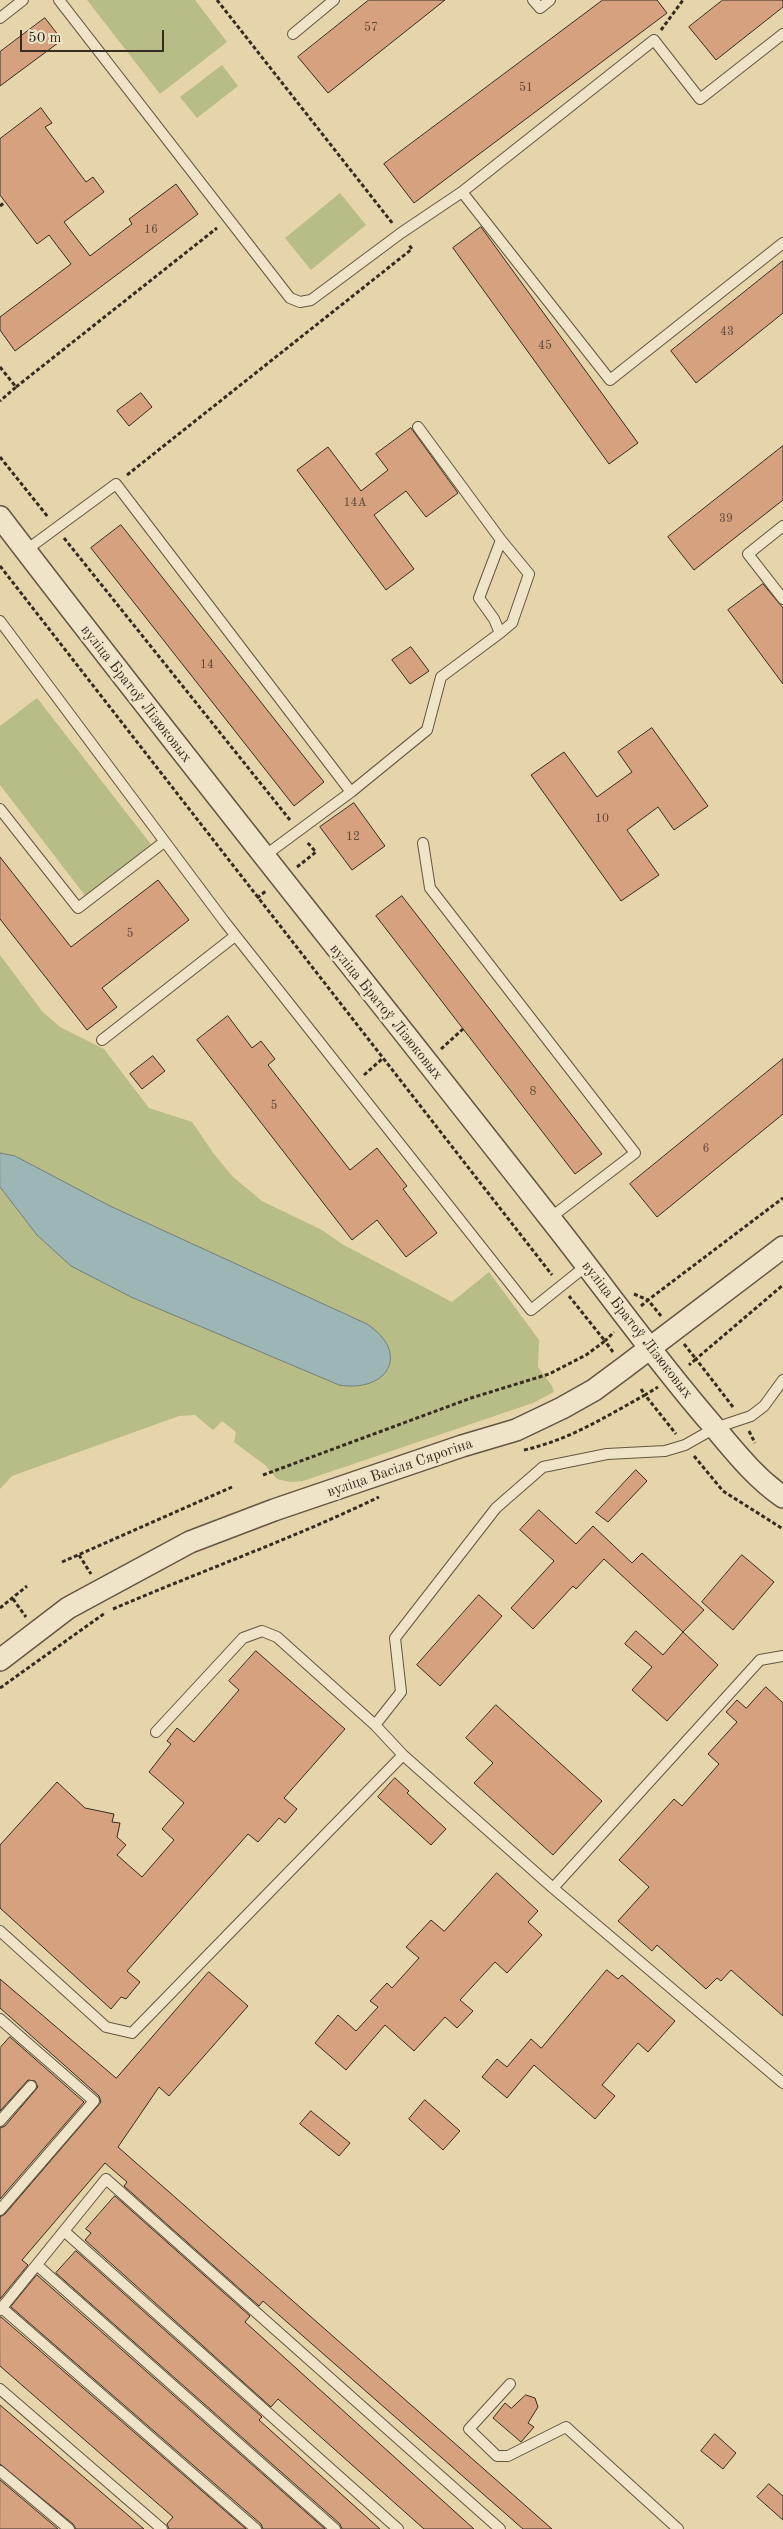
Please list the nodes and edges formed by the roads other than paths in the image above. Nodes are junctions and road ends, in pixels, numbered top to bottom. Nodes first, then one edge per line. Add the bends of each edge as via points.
1 (23, 0) edge
2 (59, 0) edge
3 (334, 0) edge
4 (533, 0) edge
5 (550, 0) edge
6 (0, 18) edge
7 (293, 34) dead end
8 (783, 34) edge
9 (462, 192) junction
10 (783, 243) edge
11 (418, 426) dead end
12 (0, 517) edge
13 (783, 526) edge
14 (501, 540) junction
15 (25, 551) junction
16 (783, 599) edge
17 (0, 621) edge
18 (500, 633) junction
19 (351, 792) junction
20 (0, 810) edge
21 (164, 842) junction
22 (423, 843) dead end
23 (263, 858) junction
24 (235, 936) junction
25 (102, 1040) dead end
26 (550, 1218) junction
27 (783, 1247) edge
28 (586, 1266) junction
29 (649, 1348) junction
30 (783, 1380) edge
31 (715, 1428) junction
32 (783, 1497) edge
33 (783, 1656) edge
34 (0, 1660) edge
35 (375, 1725) junction
36 (156, 1732) dead end
37 (403, 1755) junction
38 (553, 1888) junction
39 (0, 1931) edge
40 (4, 2022) edge
41 (0, 2034) edge
42 (783, 2083) edge
43 (31, 2086) dead end
44 (0, 2121) edge
45 (0, 2210) edge
46 (64, 2231) junction
47 (38, 2266) junction
48 (1, 2309) edge
49 (510, 2384) dead end
50 (0, 2389) edge
51 (0, 2471) edge
52 (69, 2529) edge
53 (162, 2529) edge
54 (256, 2529) edge
55 (336, 2529) edge
56 (398, 2529) edge
57 (500, 2529) edge
58 (678, 2529) edge

1 - 6 lane
2 - 9 lane via 290,298 300,302 311,300
3 - 7 lane
4 - 5 lane via 540,8
8 - 9 lane via 700,99 654,40
9 - 10 lane via 610,380
11 - 14 lane
12 - 15 street, вуліца Братоў Лізюковых
13 - 16 lane via 748,554
14 - 18 lane via 479,598
14 - 18 lane via 529,574 512,623
15 - 19 lane via 116,484
15 - 23 street, вуліца Братоў Лізюковых
17 - 21 lane
18 - 19 lane via 441,677 427,730
19 - 23 lane
20 - 21 lane via 78,908
21 - 24 lane
22 - 26 lane via 430,888 634,1153
23 - 26 street, вуліца Братоў Лізюковых
24 - 25 lane
24 - 28 lane via 531,1310
26 - 28 street, вуліца Братоў Лізюковых
27 - 29 street, вуліца Васіля Сярогіна
28 - 29 street, вуліца Братоў Лізюковых
29 - 31 street, вуліца Братоў Лізюковых
29 - 34 street, вуліца Васіля Сярогіна via 594,1390 516,1430 274,1510 190,1542 68,1608
30 - 31 lane via 764,1406 751,1416
31 - 32 street, вуліца Братоў Лізюковых via 749,1468
31 - 35 lane via 685,1445 666,1451 607,1454 543,1468 496,1508 395,1638 401,1692
33 - 38 lane via 760,1660
35 - 36 lane via 277,1637 262,1631 243,1638
35 - 37 lane
37 - 38 lane
37 - 39 lane via 132,2033 106,2027
38 - 42 lane
40 - 41 lane
40 - 45 lane via 94,2101
43 - 44 lane
46 - 47 lane
46 - 56 lane
46 - 57 lane via 106,2179
47 - 48 lane
47 - 55 lane
48 - 54 lane
49 - 58 lane via 469,2429 497,2456 508,2456 566,2427
50 - 53 lane
51 - 52 lane

